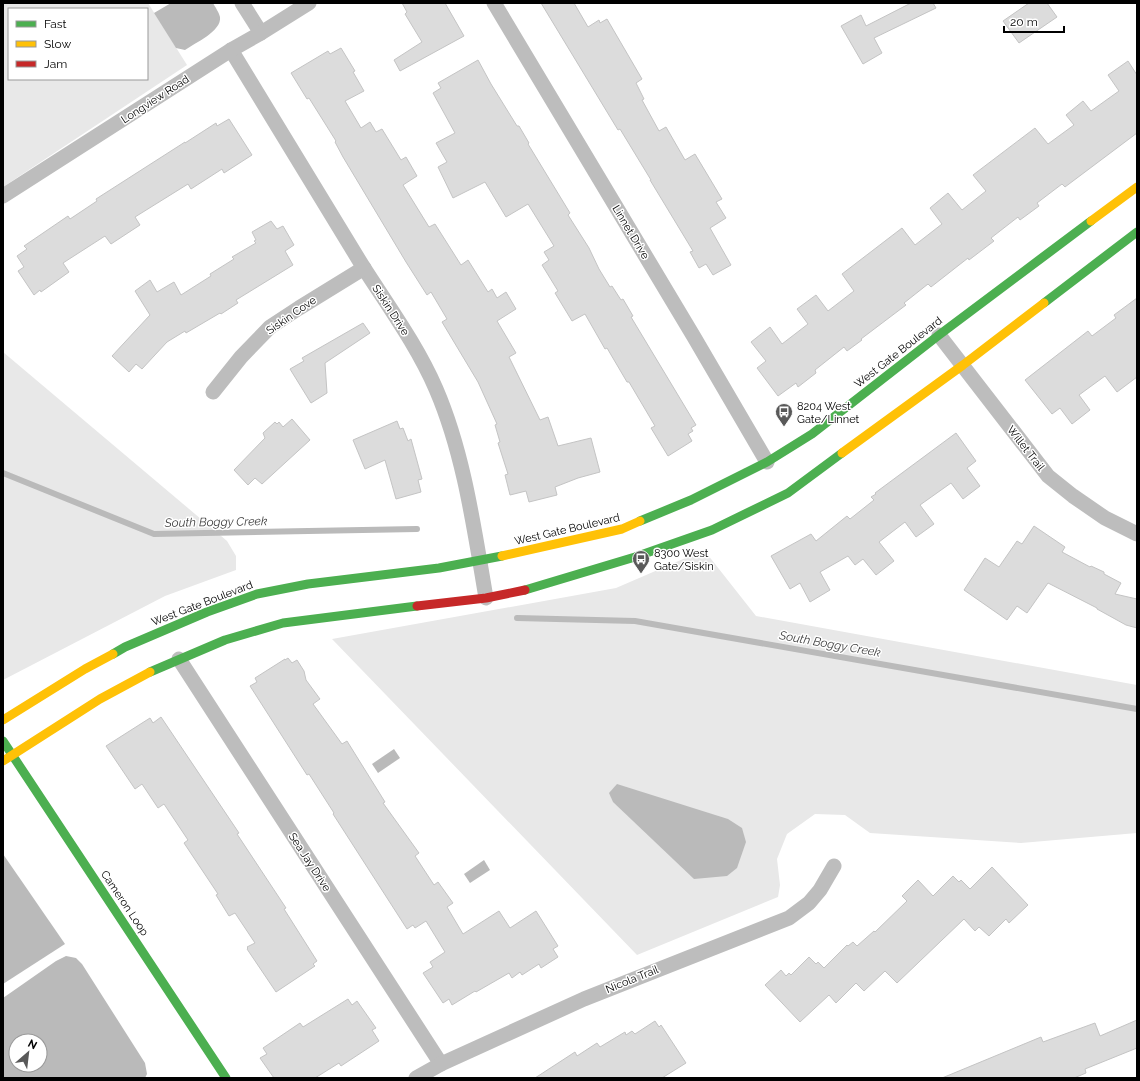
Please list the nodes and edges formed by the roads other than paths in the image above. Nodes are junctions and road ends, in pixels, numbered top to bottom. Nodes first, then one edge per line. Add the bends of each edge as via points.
1 (242, 3) edge
2 (308, 3) edge
3 (494, 3) edge
4 (261, 33) junction
5 (231, 50) junction
6 (1137, 187) edge
7 (3, 196) edge
8 (1137, 232) edge
9 (364, 268) junction
10 (938, 335) junction
11 (963, 365) junction
12 (213, 392) dead end
13 (767, 462) junction
14 (1137, 534) edge
15 (480, 561) junction
16 (486, 598) junction
17 (179, 659) junction
18 (3, 720) edge
19 (3, 741) edge
20 (13, 755) junction
21 (3, 761) edge
22 (834, 866) dead end
23 (441, 1064) junction
24 (226, 1078) edge
25 (416, 1078) edge

1 - 4 street
2 - 4 street, Longview Road
3 - 13 street, Linnet Drive
4 - 5 street, Longview Road
5 - 7 street, Longview Road
5 - 9 street, Siskin Drive
6 - 10 main road, West Gate Boulevard
8 - 11 main road
9 - 12 street, Siskin Cove via 270,327 241,357
9 - 15 street, Siskin Drive via 413,344 436,389 458,449
10 - 11 street, Willet Trail
10 - 13 main road, West Gate Boulevard via 812,434
11 - 14 street, Willet Trail via 1048,476 1105,518
11 - 16 main road via 788,493 712,530 635,557
13 - 15 main road, West Gate Boulevard via 691,500 622,529
15 - 16 street, Siskin Drive
15 - 18 main road, West Gate Boulevard via 308,584 257,594 125,647 84,669
16 - 17 main road via 283,623 225,640
17 - 20 main road via 100,699
17 - 23 street, Sea Jay Drive
19 - 20 main road, Cameron Loop
20 - 21 main road
20 - 24 main road, Cameron Loop
22 - 23 street, Nicola Trail via 808,904 790,918 584,999
23 - 25 street, Nicola Trail

